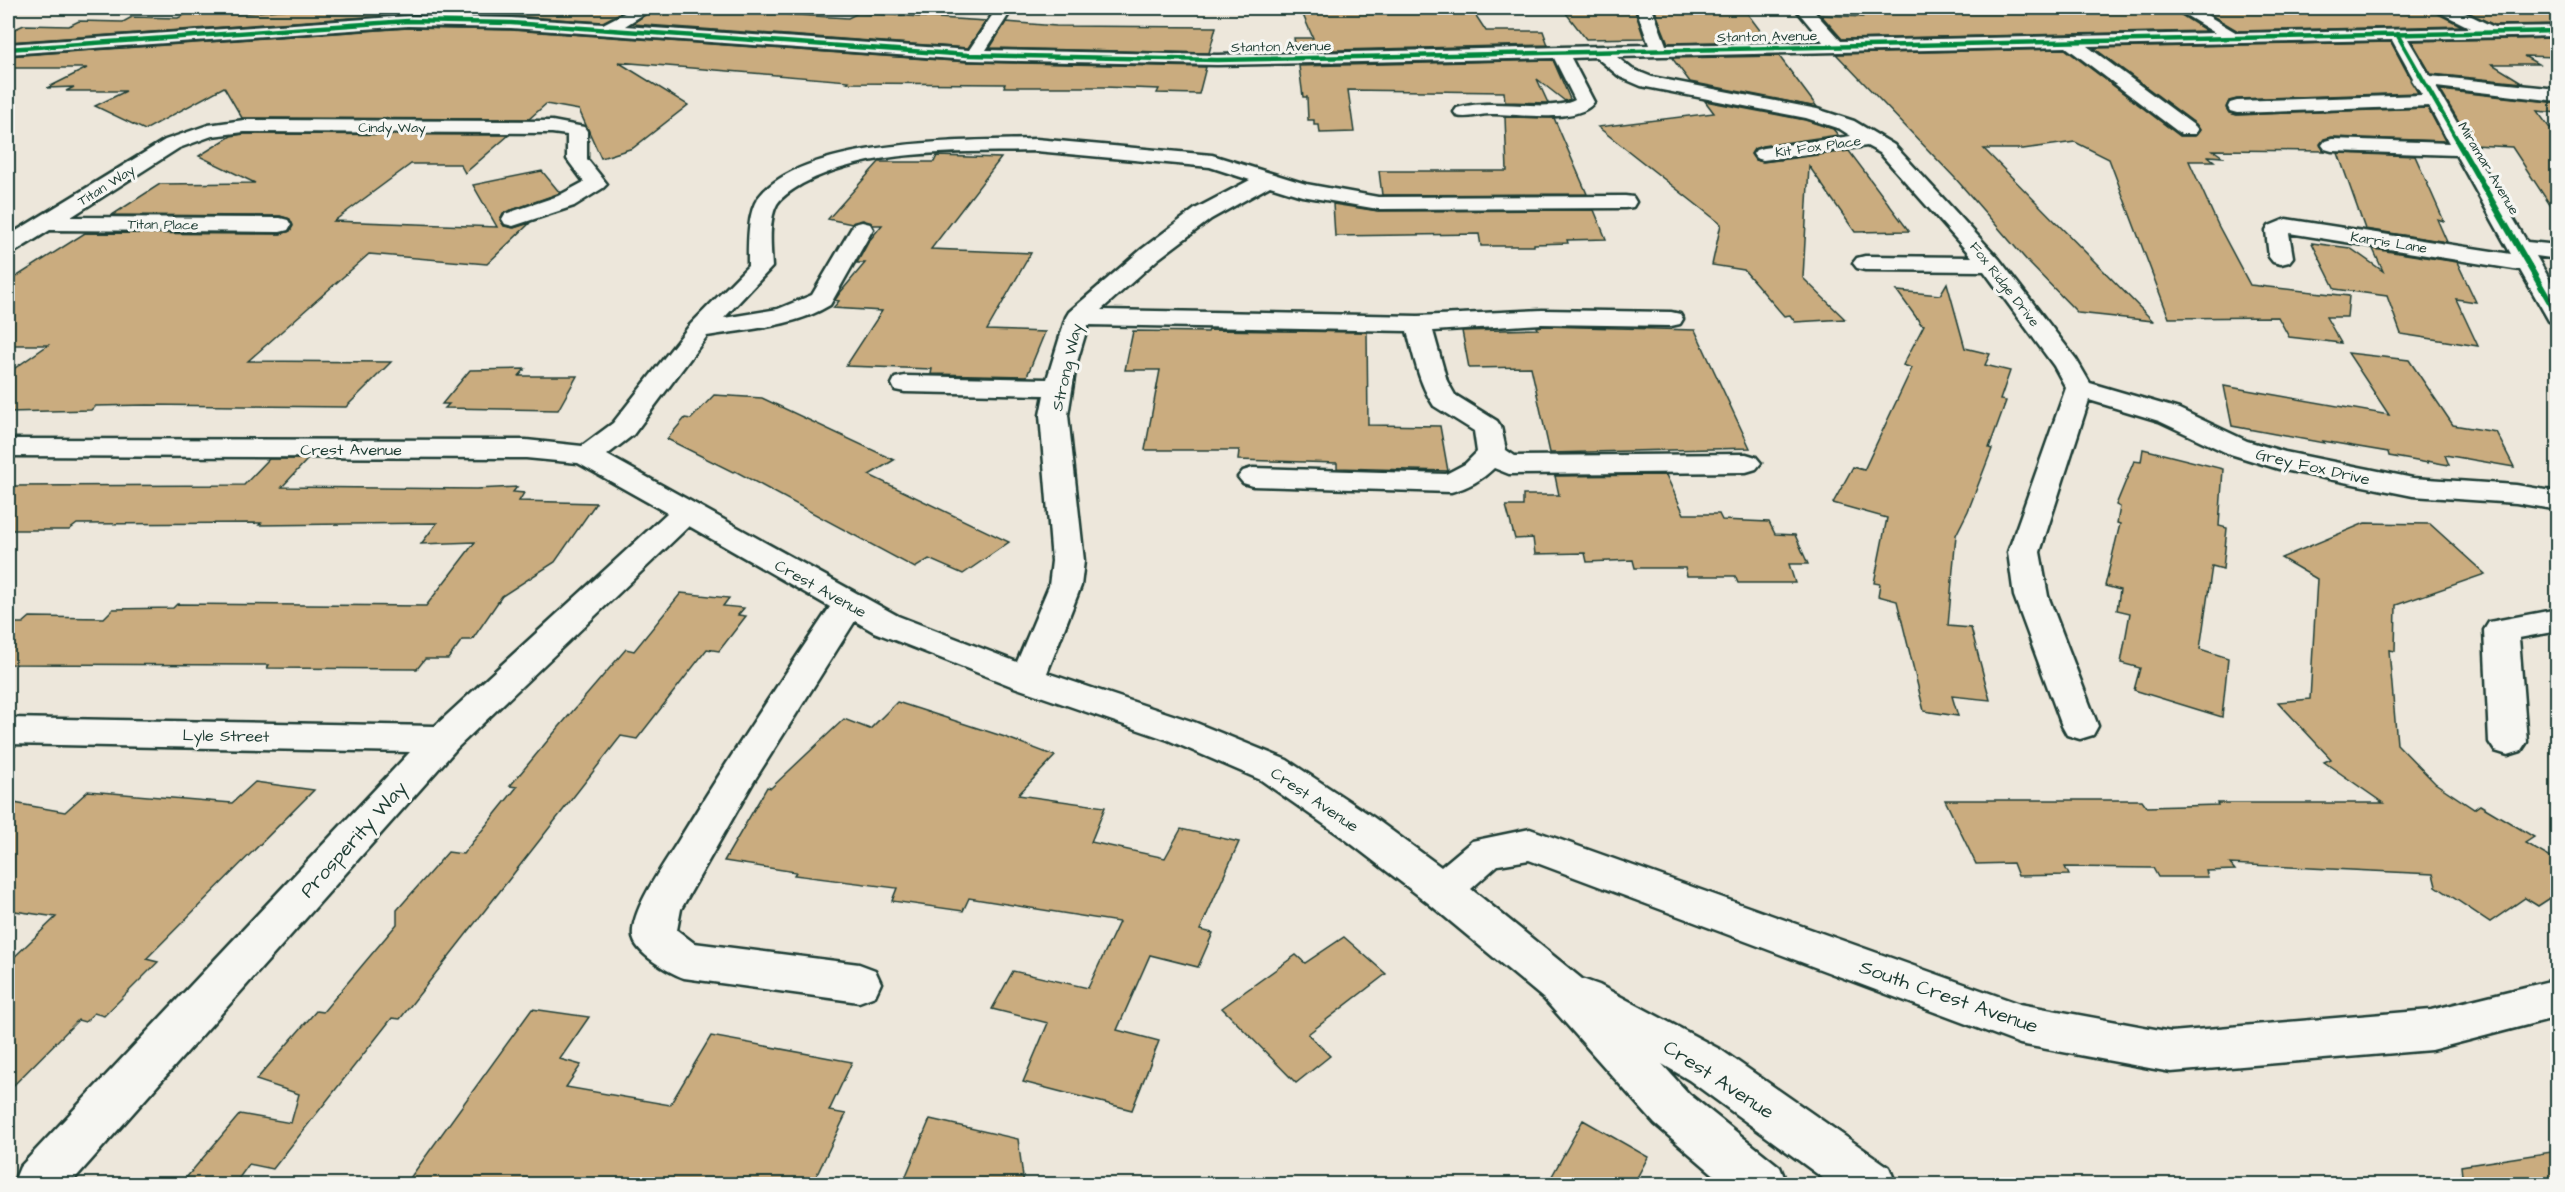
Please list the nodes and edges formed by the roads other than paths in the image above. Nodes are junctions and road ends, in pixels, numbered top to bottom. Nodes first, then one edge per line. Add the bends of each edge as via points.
1 (645, 8) edge
2 (1002, 8) edge
3 (1644, 8) edge
4 (1803, 8) edge
5 (2185, 8) edge
6 (2443, 8) edge
7 (605, 30) junction
8 (2558, 30) edge
9 (2493, 32) junction
10 (2397, 34) junction
11 (2234, 38) junction
12 (2070, 42) junction
13 (1838, 48) junction
14 (8, 49) edge
15 (1660, 52) junction
16 (1602, 53) junction
17 (1561, 54) junction
18 (974, 55) junction
19 (2421, 80) junction
20 (2558, 95) edge
21 (2433, 100) junction
22 (2237, 107) dead end
23 (1464, 112) dead end
24 (2188, 130) dead end
25 (208, 131) joint
26 (1872, 139) junction
27 (2332, 145) dead end
28 (2461, 149) junction
29 (1763, 154) dead end
30 (1266, 180) junction
31 (1625, 202) dead end
32 (513, 219) dead end
33 (47, 223) junction
34 (280, 225) dead end
35 (862, 229) dead end
36 (8, 246) edge
37 (2558, 252) edge
38 (2281, 256) dead end
39 (2524, 256) junction
40 (1865, 263) dead end
41 (1991, 264) junction
42 (2558, 316) edge
43 (1078, 317) junction
44 (1671, 319) dead end
45 (1418, 324) junction
46 (699, 330) junction
47 (905, 384) dead end
48 (1060, 387) junction
49 (2079, 388) junction
50 (8, 447) edge
51 (1492, 454) junction
52 (587, 456) junction
53 (1746, 463) dead end
54 (1253, 477) dead end
55 (2558, 501) edge
56 (686, 512) junction
57 (849, 604) junction
58 (2558, 620) edge
59 (1027, 679) junction
60 (2079, 726) dead end
61 (8, 731) edge
62 (444, 740) junction
63 (2508, 742) dead end
64 (1442, 890) junction
65 (860, 983) dead end
66 (1560, 986) junction
67 (2558, 998) edge
68 (38, 1185) edge
69 (1762, 1185) edge
70 (1871, 1185) edge

1 - 7 street
2 - 18 street
3 - 15 street
4 - 13 street
5 - 11 street
6 - 9 street
7 - 14 street, Stanton Avenue via 415,20
7 - 18 street, Stanton Avenue
8 - 9 street, Stanton Avenue
9 - 10 street, Stanton Avenue
10 - 11 street, Stanton Avenue
10 - 19 street, Miramar Avenue
11 - 12 street, Stanton Avenue
12 - 13 street, Stanton Avenue
12 - 24 street
13 - 15 street, Stanton Avenue
15 - 16 street, Stanton Avenue
16 - 17 street, Stanton Avenue
16 - 26 street, Fox Ridge Drive via 1647,82 1810,113 1847,125
17 - 18 street, Stanton Avenue via 1227,60
17 - 23 street via 1585,102 1582,105 1560,110 1481,108
19 - 20 street
19 - 21 street, Miramar Avenue
21 - 22 street
21 - 28 street, Miramar Avenue
25 - 32 street, Cindy Way via 256,126 552,127 577,131 577,159 596,184 566,201
25 - 33 street, Titan Way via 172,144
26 - 29 street, Kit Fox Place
26 - 41 street, Fox Ridge Drive via 1898,159
27 - 28 street
28 - 39 street, Miramar Avenue
30 - 31 street via 1378,203
30 - 43 street, Strong Way via 1203,214
30 - 46 street via 1212,161 1036,145 926,148 858,157 813,171 787,184 768,201 759,235 760,267
33 - 34 street, Titan Place
33 - 36 street, Titan Way
35 - 46 street via 821,300 813,306
37 - 39 street
38 - 39 street, Karris Lane via 2277,231 2286,226
39 - 42 street, Miramar Avenue
40 - 41 street
41 - 49 street, Fox Ridge Drive via 2067,365
43 - 45 street
43 - 48 street, Strong Way
44 - 45 street via 1542,318
45 - 51 street via 1434,381 1444,400 1487,428
46 - 52 street via 623,429
47 - 48 street
48 - 59 street, Strong Way via 1054,415 1068,561 1065,586
49 - 55 street, Grey Fox Drive via 2169,415 2237,447 2279,460 2413,487
49 - 60 street via 2024,552 2031,596
50 - 52 street, Crest Avenue via 526,449
51 - 53 street via 1509,465
51 - 54 street via 1475,470 1451,483
52 - 56 street, Crest Avenue
56 - 57 street, Crest Avenue
56 - 62 street, Prosperity Way
57 - 59 street, Crest Avenue via 886,624
57 - 65 street via 740,771 660,907 654,936 684,960
58 - 63 street via 2501,630
59 - 64 street, Crest Avenue via 1181,731 1274,770
61 - 62 street, Lyle Street
62 - 68 street, Prosperity Way
64 - 66 street, Crest Avenue
64 - 67 street, South Crest Avenue via 1486,852 1530,844 2020,1024 2171,1052 2431,1030
66 - 69 street, Crest Avenue via 1672,1109
66 - 70 street, Crest Avenue via 1705,1065

